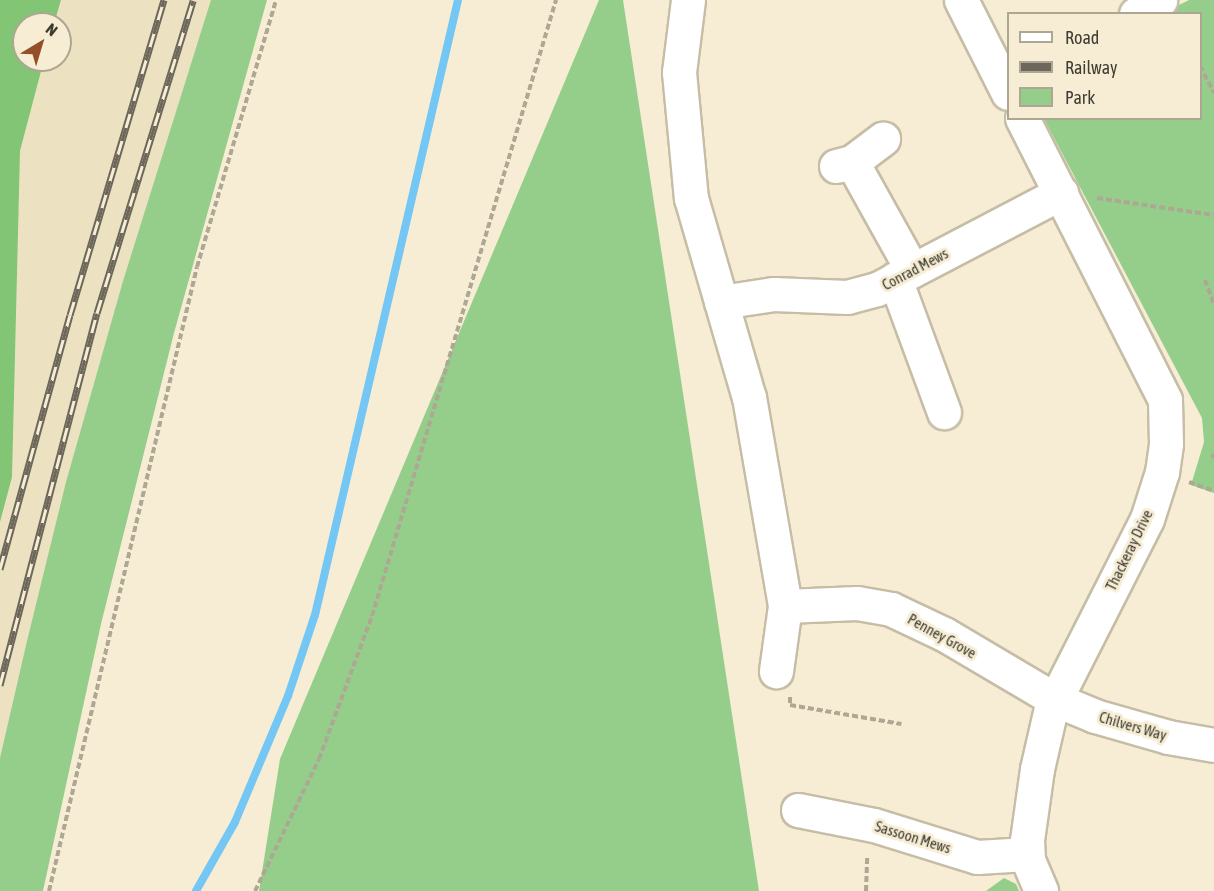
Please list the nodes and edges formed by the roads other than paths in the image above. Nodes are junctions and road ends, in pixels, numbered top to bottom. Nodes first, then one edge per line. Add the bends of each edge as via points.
1 (688, 0) edge
2 (961, 0) edge
3 (1160, 0) edge
4 (1139, 12) edge
5 (1007, 88) edge
6 (1023, 120) edge
7 (883, 139) dead end
8 (1061, 193) junction
9 (903, 274) junction
10 (721, 302) junction
11 (944, 412) dead end
12 (785, 606) junction
13 (776, 671) road end
14 (1054, 699) junction
15 (1214, 745) edge
16 (798, 810) dead end
17 (1027, 854) junction
18 (1041, 891) edge

1 - 10 street via 679,72 691,198
2 - 5 street
3 - 4 street
6 - 8 street, Thackeray Drive
7 - 9 street via 844,164
8 - 9 street, Conrad Mews
8 - 14 street, Thackeray Drive via 1165,400 1166,444 1147,519
9 - 10 street, Conrad Mews via 877,289 847,297 774,294
9 - 11 street
10 - 12 street via 749,397
12 - 13 street
12 - 14 street, Penney Grove via 857,603 897,612
14 - 15 street, Chilvers Way via 1138,729
14 - 17 street, Thackeray Drive via 1037,769
16 - 17 street, Sassoon Mews via 874,825 977,857
17 - 18 street, Thackeray Drive

